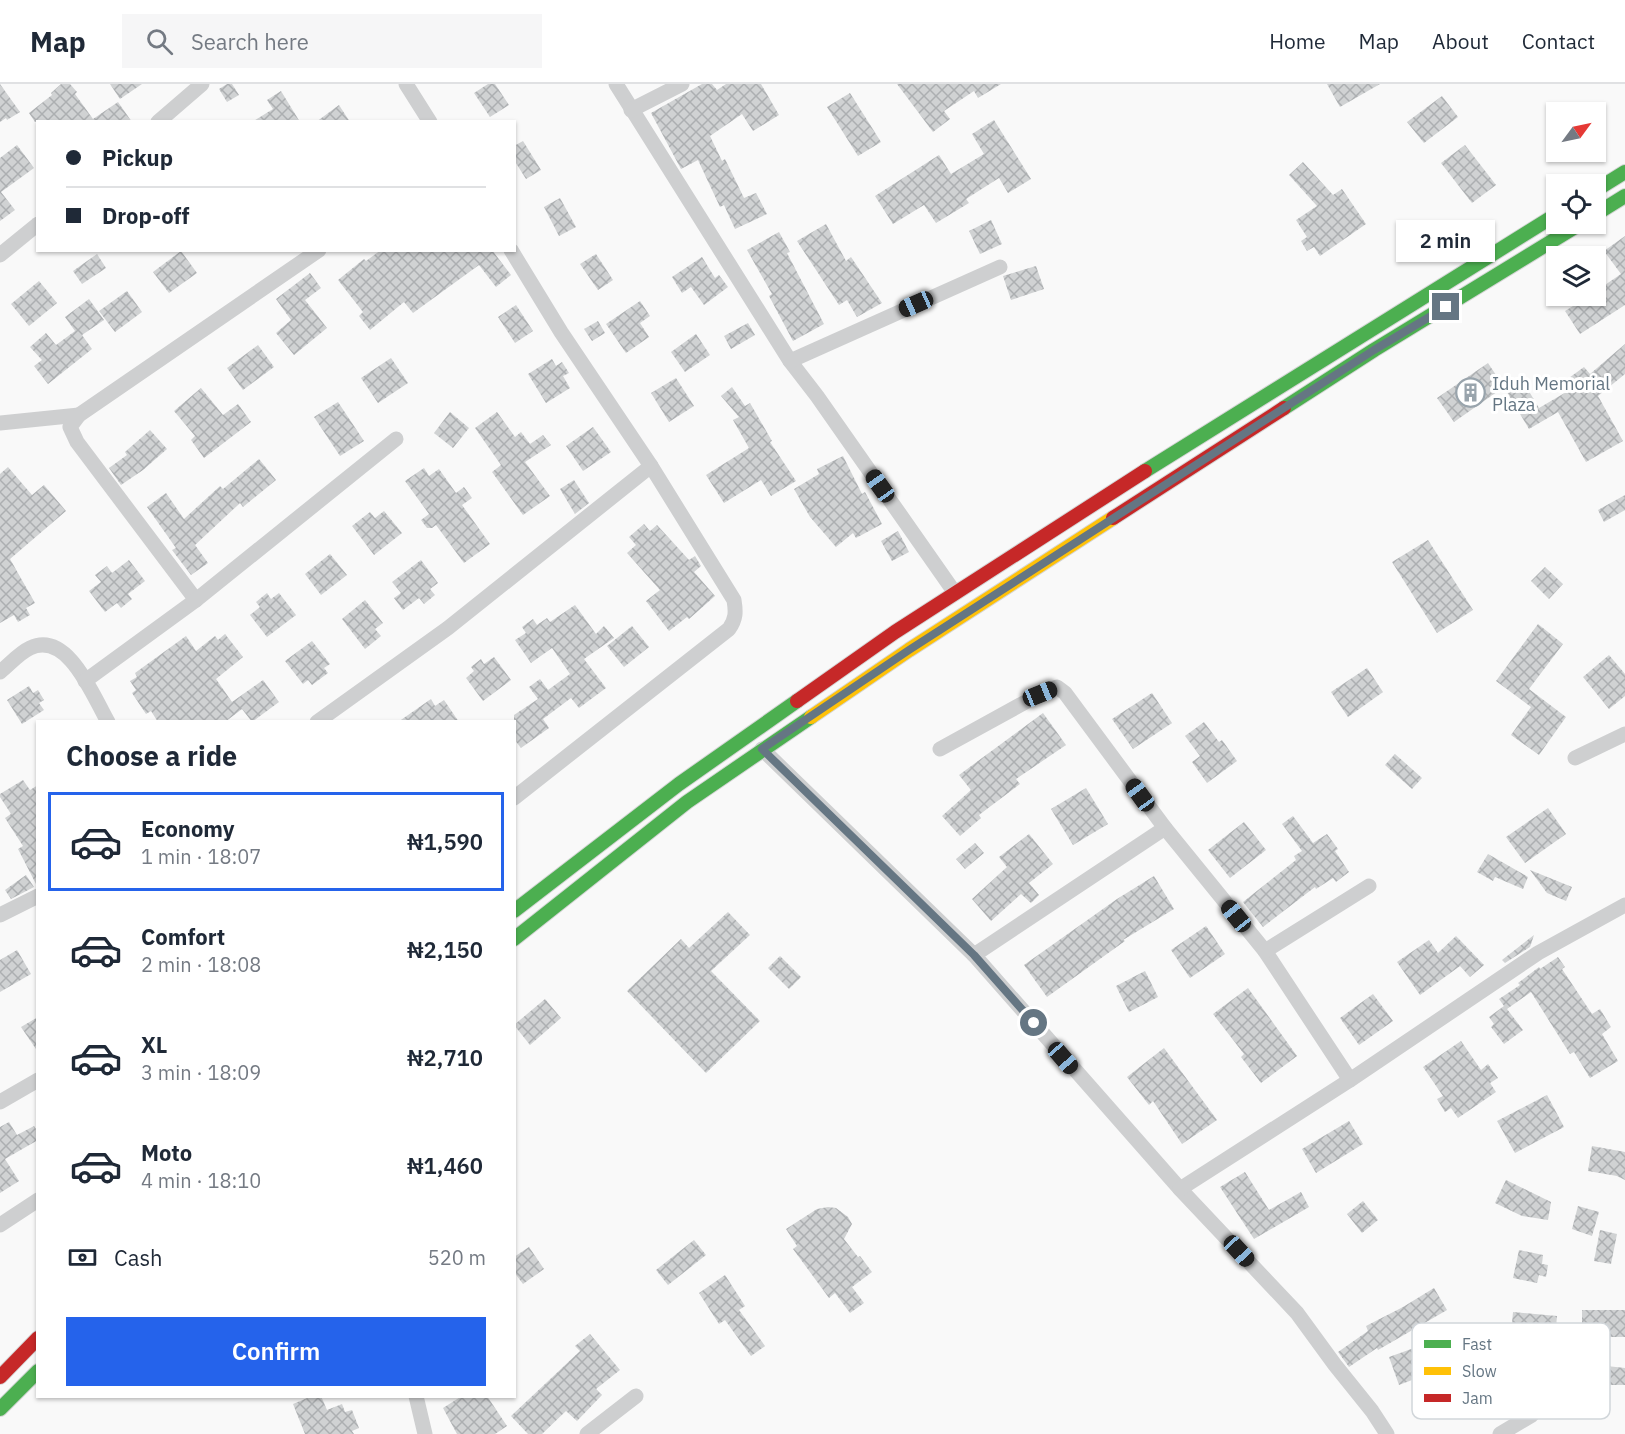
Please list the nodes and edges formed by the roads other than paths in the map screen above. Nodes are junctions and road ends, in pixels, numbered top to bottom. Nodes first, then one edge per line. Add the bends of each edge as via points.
1 (202, 84) edge
2 (406, 84) edge
3 (616, 84) edge
4 (682, 84) edge
5 (631, 110) junction
6 (160, 120) edge
7 (429, 120) edge
8 (1625, 172) edge
9 (1606, 184) edge
10 (1625, 196) edge
11 (1606, 208) edge
12 (1546, 221) edge
13 (36, 226) edge
14 (1564, 234) edge
15 (316, 252) edge
16 (512, 252) edge
17 (0, 255) edge
18 (1000, 267) dead end
19 (1433, 290) junction
20 (1446, 307) junction
21 (790, 361) junction
22 (80, 415) junction
23 (0, 423) edge
24 (396, 439) dead end
25 (651, 466) junction
26 (955, 593) junction
27 (196, 600) junction
28 (0, 672) edge
29 (85, 681) junction
30 (107, 720) edge
31 (320, 720) edge
32 (1625, 734) edge
33 (762, 749) junction
34 (940, 749) dead end
35 (1575, 758) dead end
36 (516, 796) edge
37 (1165, 828) junction
38 (1369, 886) dead end
39 (36, 897) edge
40 (1625, 904) edge
41 (516, 909) edge
42 (0, 915) edge
43 (516, 937) edge
44 (1265, 951) junction
45 (974, 955) junction
46 (1350, 1080) junction
47 (36, 1081) edge
48 (0, 1102) edge
49 (1180, 1189) junction
50 (36, 1201) edge
51 (0, 1225) edge
52 (36, 1340) edge
53 (36, 1373) edge
54 (0, 1377) edge
55 (636, 1396) dead end
56 (416, 1398) edge
57 (0, 1409) edge
58 (1525, 1419) edge
59 (425, 1434) edge
60 (587, 1434) edge
61 (1387, 1434) edge
62 (1500, 1434) edge

1 - 6 street
2 - 7 street
3 - 5 street
4 - 5 street
5 - 21 street
8 - 9 highway
10 - 11 highway
12 - 19 highway
13 - 17 street
14 - 20 highway
15 - 22 street
16 - 25 street
18 - 21 street
19 - 20 highway
19 - 26 highway
20 - 33 highway
21 - 26 street
22 - 23 street
22 - 27 street via 70,427 77,442
24 - 27 street
25 - 31 street via 448,628
25 - 36 street via 734,600 735,620 729,629
26 - 41 highway via 679,784
27 - 29 street
28 - 29 street via 29,648 49,646 68,656
29 - 30 street
32 - 35 street
33 - 43 highway via 687,802
33 - 45 street
34 - 37 street via 1057,687
37 - 44 street
37 - 45 street
38 - 44 street
39 - 42 street
40 - 46 street via 1538,953
44 - 46 street
45 - 49 street
46 - 49 street
47 - 48 street
49 - 61 street via 1297,1313
50 - 51 street
52 - 54 highway
53 - 57 highway
55 - 60 street
56 - 59 street
58 - 62 street

